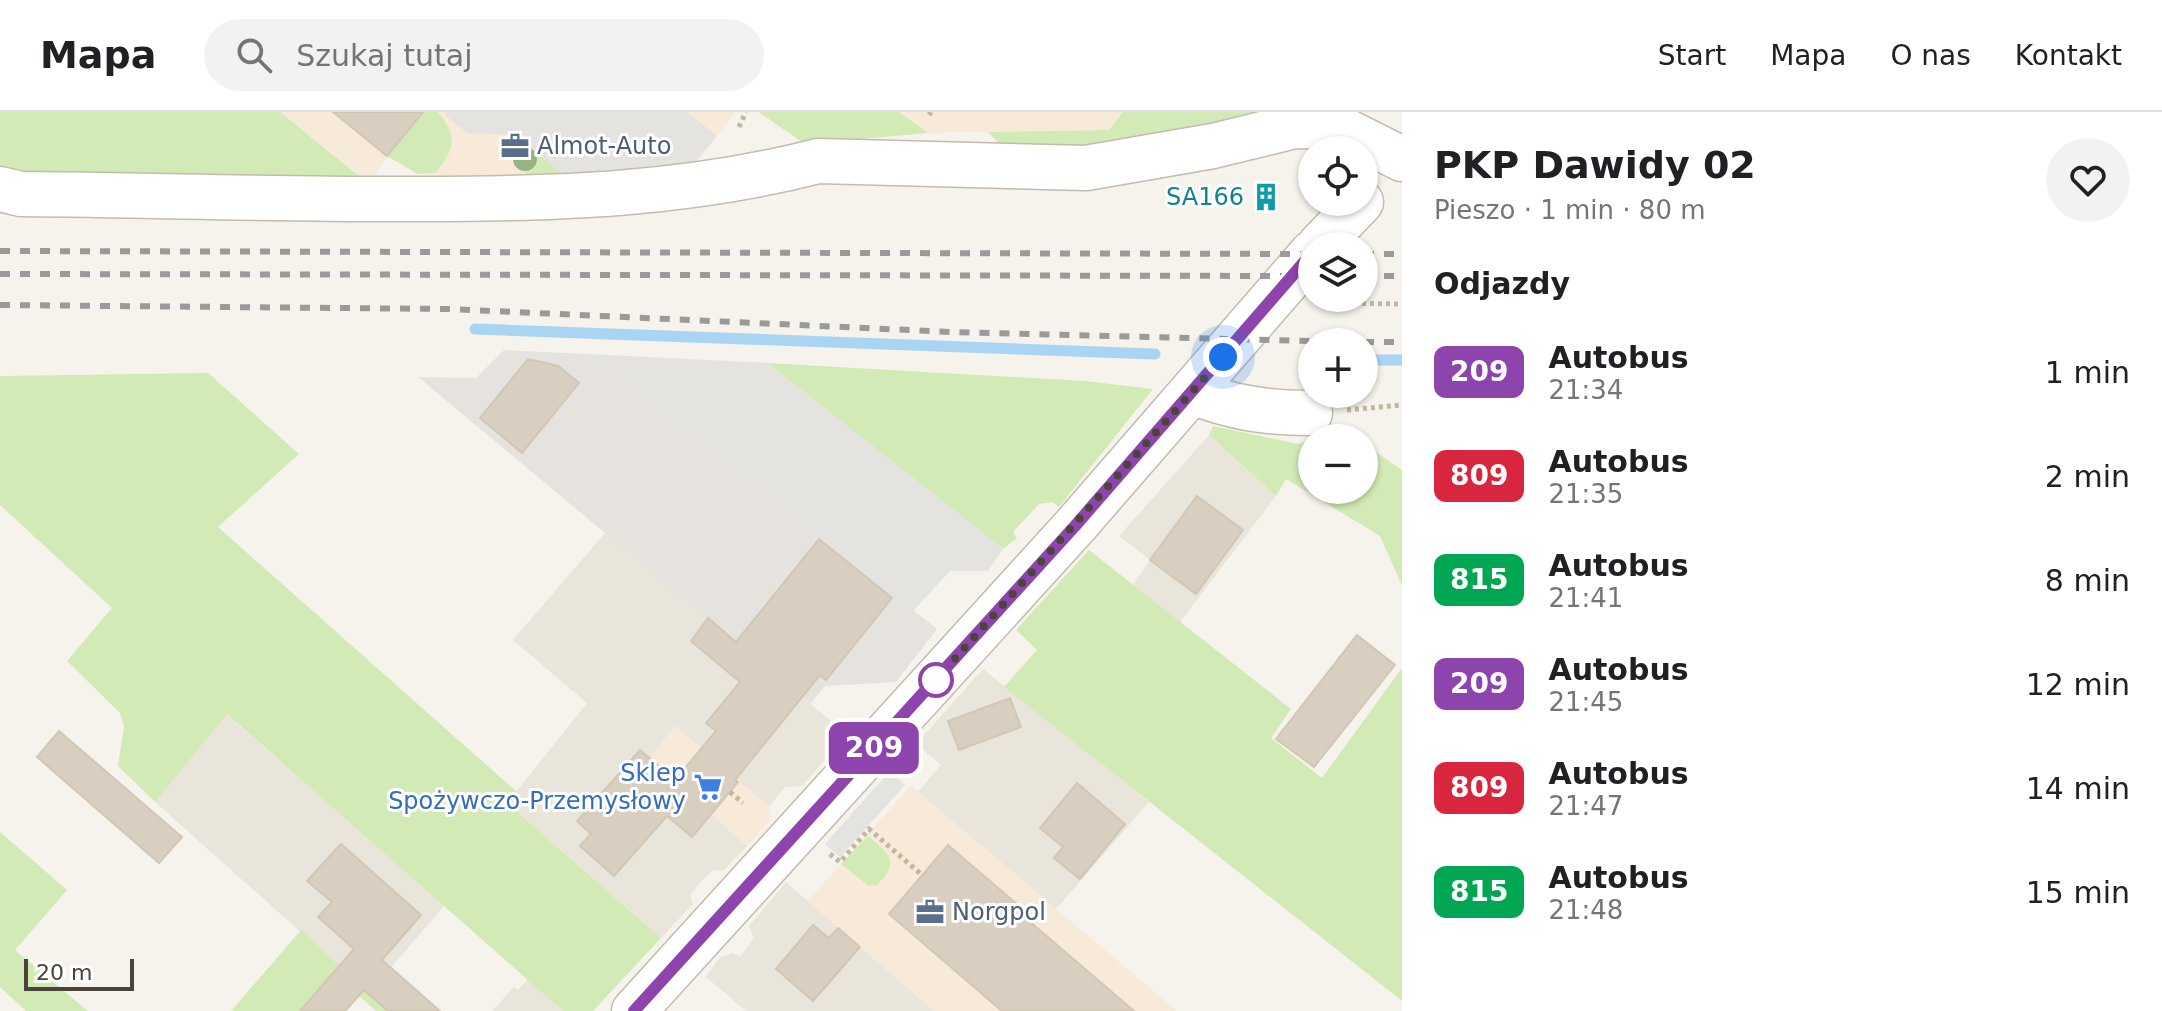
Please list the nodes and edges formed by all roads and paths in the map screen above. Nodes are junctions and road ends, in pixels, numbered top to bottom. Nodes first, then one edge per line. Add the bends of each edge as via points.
1 (746, 112) edge
2 (739, 127) dead end
3 (1402, 159) edge
4 (1378, 184) edge
5 (0, 189) edge
6 (1347, 216) edge
7 (1332, 232) edge
8 (1298, 269) edge
9 (1378, 304) edge
10 (1402, 304) edge
11 (1193, 392) junction
12 (1402, 405) edge
13 (1310, 413) joint
14 (730, 792) dead end
15 (743, 803) dead end
16 (828, 853) dead end
17 (922, 875) dead end
18 (634, 1011) edge

1 - 2 path
3 - 4 street
3 - 5 street via 1338,127 1295,126 1086,168 818,161 625,194 552,199 363,201 21,194
6 - 7 street
8 - 11 street
9 - 10 path
11 - 13 street via 1248,410
11 - 18 street
12 - 13 path
14 - 15 path
16 - 17 path via 840,862 869,829

